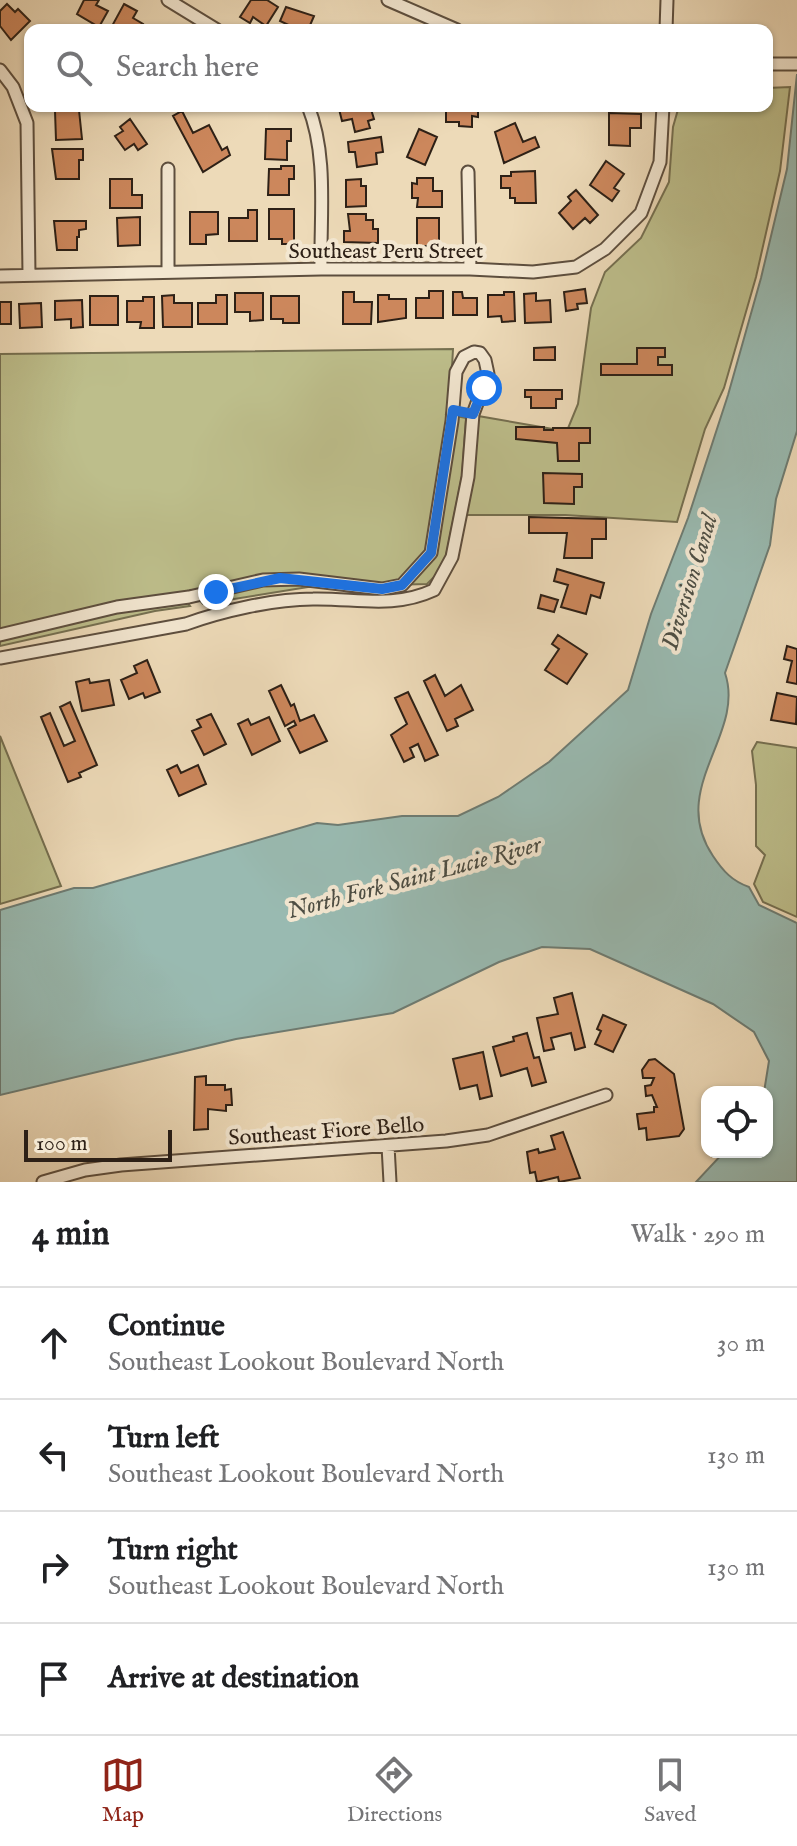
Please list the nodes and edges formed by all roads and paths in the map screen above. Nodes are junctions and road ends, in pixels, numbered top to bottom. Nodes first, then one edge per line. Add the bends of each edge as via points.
1 (168, 0) edge
2 (388, 0) edge
3 (667, 0) edge
4 (207, 24) edge
5 (443, 24) edge
6 (666, 24) edge
7 (0, 70) edge
8 (311, 112) edge
9 (663, 112) edge
10 (168, 169) dead end
11 (468, 172) dead end
12 (321, 269) junction
13 (470, 269) junction
14 (168, 271) junction
15 (29, 275) junction
16 (0, 276) edge
17 (453, 410) junction
18 (473, 414) junction
19 (402, 585) junction
20 (189, 597) junction
21 (407, 600) junction
22 (202, 618) junction
23 (0, 635) edge
24 (0, 658) edge
25 (606, 1095) dead end
26 (388, 1146) junction
27 (43, 1182) edge
28 (390, 1182) edge

1 - 4 street
2 - 5 street
3 - 6 street
7 - 15 street via 27,123
8 - 12 street via 317,127
9 - 13 street, Southeast Peru Street via 660,162 641,213 605,249 576,267 533,272
10 - 14 street
11 - 13 street
12 - 13 street, Southeast Peru Street
12 - 14 street, Southeast Peru Street
14 - 15 street, Southeast Peru Street
15 - 16 street, Southeast Peru Street
17 - 18 street
17 - 18 street via 456,372 464,357 480,353 488,374
17 - 19 street via 431,553
18 - 21 street via 468,477 452,557 434,590
19 - 20 street via 382,589 280,578
19 - 21 street
20 - 22 street
20 - 23 street via 117,607
21 - 22 street via 309,599
22 - 24 street
25 - 26 street, Southeast Fiore Bello via 488,1135
26 - 27 street, Southeast Fiore Bello via 121,1165
26 - 28 street

